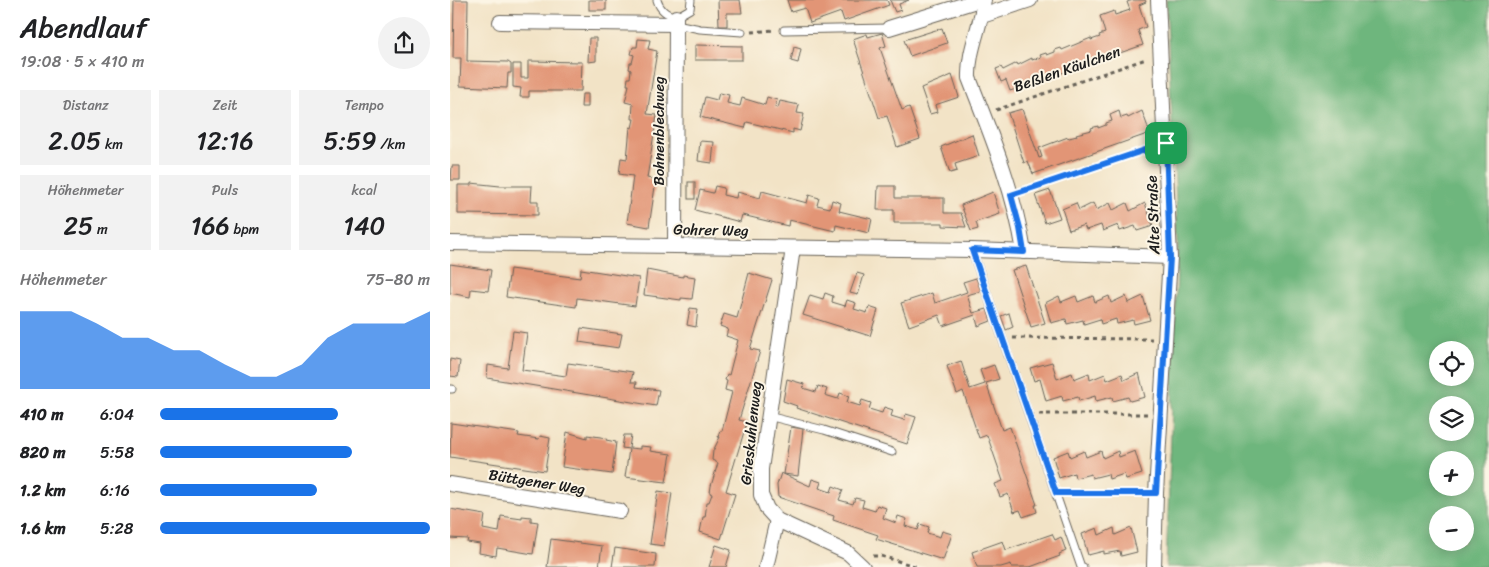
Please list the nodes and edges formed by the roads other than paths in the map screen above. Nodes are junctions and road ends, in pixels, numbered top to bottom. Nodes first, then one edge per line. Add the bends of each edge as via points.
1 (658, 0) edge
2 (691, 0) edge
3 (979, 0) edge
4 (984, 0) edge
5 (1030, 0) edge
6 (1158, 0) edge
7 (982, 16) junction
8 (676, 20) junction
9 (500, 22) dead end
10 (888, 28) joint
11 (784, 30) road end
12 (742, 32) road end
13 (450, 243) edge
14 (675, 246) junction
15 (793, 248) junction
16 (972, 250) junction
17 (1024, 252) junction
18 (1170, 257) junction
19 (768, 416) junction
20 (892, 452) dead end
21 (450, 484) edge
22 (620, 511) dead end
23 (776, 520) junction
24 (863, 566) edge
25 (766, 567) edge
26 (1082, 567) edge
27 (1154, 567) edge

1 - 8 lane via 661,9
2 - 8 lane via 690,9
3 - 10 street
4 - 7 street
5 - 7 street
6 - 18 street, Alte Straße
7 - 17 street via 969,61 969,78 1011,195
8 - 9 street
8 - 12 lane via 700,29
8 - 14 street, Bohnenblechweg
10 - 11 lane
13 - 14 street, Gohrer Weg
14 - 15 street, Gohrer Weg
15 - 16 street, Gohrer Weg
15 - 19 street, Grieskuhlenweg
16 - 17 street, Gohrer Weg
16 - 26 lane
17 - 18 street, Gohrer Weg
18 - 27 street, Alte Straße
19 - 20 lane
19 - 23 street, Grieskuhlenweg via 760,469 761,495
21 - 22 street, Büttgener Weg
23 - 24 street via 848,553
23 - 25 street

